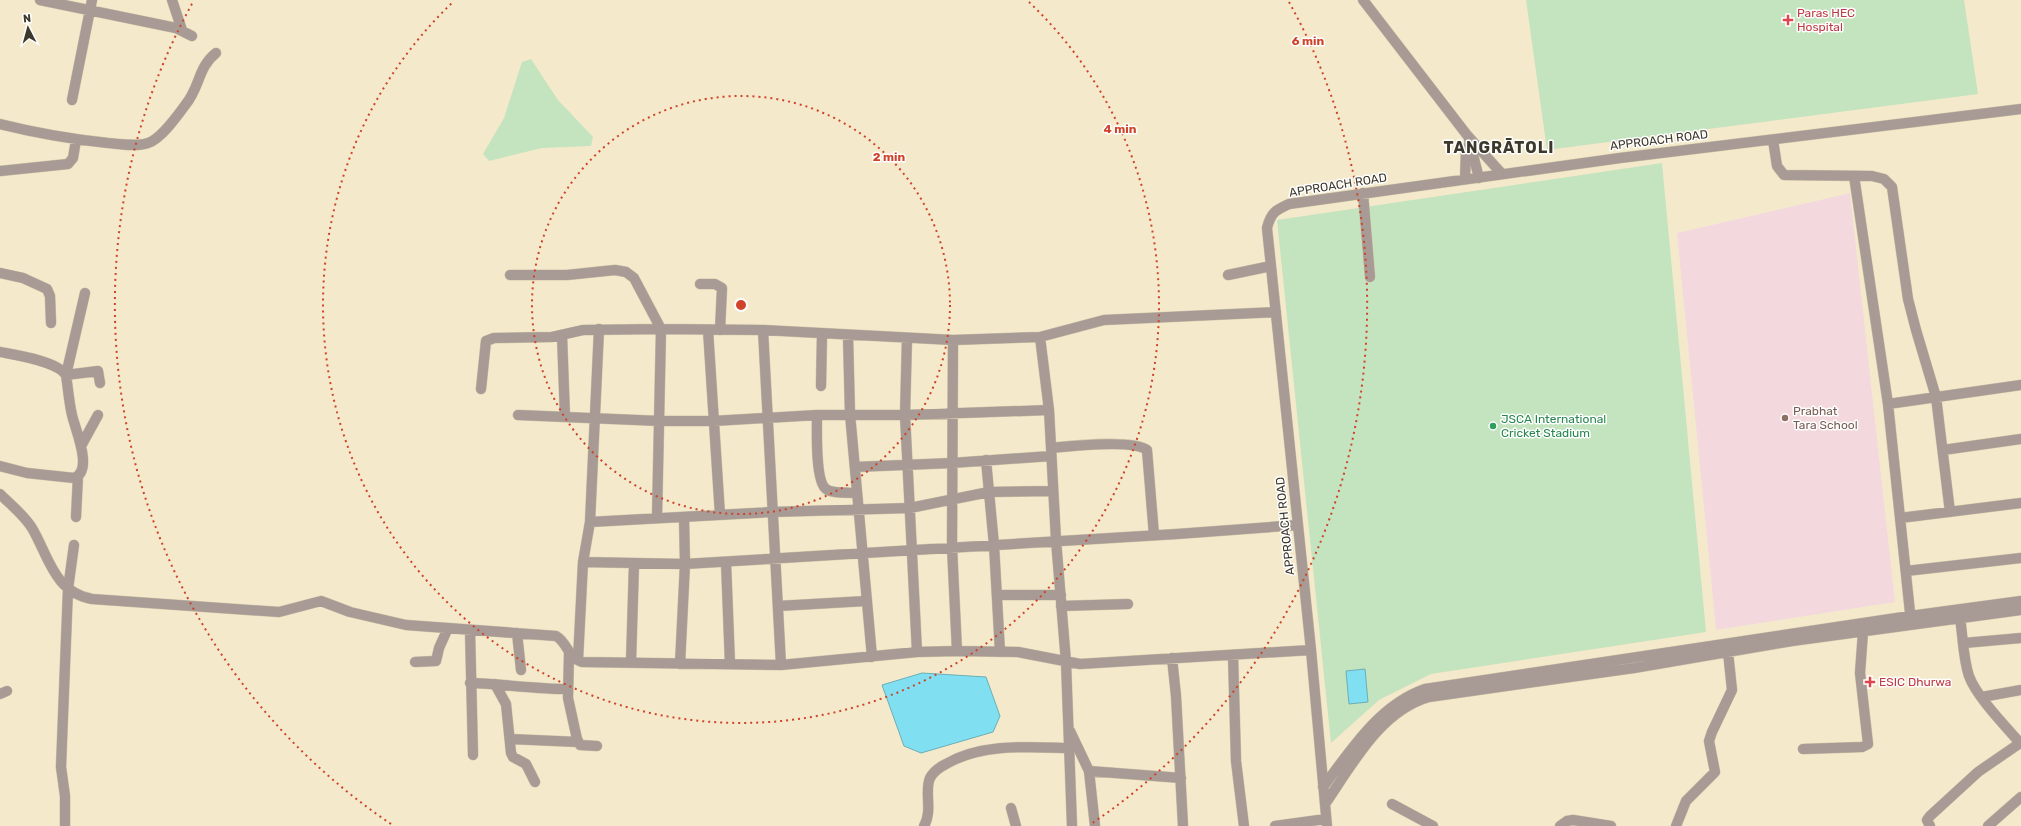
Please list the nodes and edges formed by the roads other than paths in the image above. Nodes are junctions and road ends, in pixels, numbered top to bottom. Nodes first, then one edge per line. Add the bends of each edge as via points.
1 (40, 0) edge
2 (92, 0) edge
3 (172, 0) edge
4 (1363, 0) edge
5 (90, 11) junction
6 (182, 30) junction
7 (192, 36) dead end
8 (216, 53) dead end
9 (72, 100) dead end
10 (2021, 108) edge
11 (0, 124) edge
12 (1469, 138) junction
13 (76, 140) junction
14 (1773, 140) junction
15 (0, 171) edge
16 (1505, 174) junction
17 (1854, 176) junction
18 (1479, 178) junction
19 (1465, 179) junction
20 (1363, 194) junction
21 (1271, 266) junction
22 (0, 273) edge
23 (510, 275) dead end
24 (1228, 275) dead end
25 (1370, 277) dead end
26 (700, 284) dead end
27 (85, 293) dead end
28 (1276, 312) junction
29 (51, 323) dead end
30 (599, 329) junction
31 (661, 329) junction
32 (708, 330) junction
33 (720, 330) junction
34 (763, 330) junction
35 (822, 334) junction
36 (562, 335) junction
37 (848, 336) junction
38 (1040, 337) junction
39 (907, 338) junction
40 (954, 340) junction
41 (0, 352) edge
42 (66, 375) junction
43 (100, 382) dead end
44 (2021, 385) edge
45 (822, 386) dead end
46 (481, 389) dead end
47 (1936, 397) junction
48 (1888, 404) junction
49 (1049, 410) junction
50 (850, 414) junction
51 (952, 414) junction
52 (98, 415) dead end
53 (518, 415) dead end
54 (817, 415) junction
55 (905, 415) junction
56 (565, 417) junction
57 (769, 417) junction
58 (596, 419) junction
59 (660, 421) junction
60 (713, 421) junction
61 (2021, 439) edge
62 (81, 446) junction
63 (1943, 450) junction
64 (1051, 452) junction
65 (986, 460) junction
66 (952, 463) junction
67 (908, 465) junction
68 (0, 466) edge
69 (855, 467) junction
70 (78, 476) junction
71 (1053, 491) junction
72 (989, 492) junction
73 (857, 493) junction
74 (0, 494) edge
75 (952, 499) junction
76 (2021, 503) edge
77 (910, 508) junction
78 (858, 509) junction
79 (772, 512) junction
80 (1950, 512) junction
81 (720, 515) junction
82 (76, 517) dead end
83 (684, 517) junction
84 (657, 518) junction
85 (1900, 518) junction
86 (590, 522) junction
87 (1298, 525) junction
88 (1154, 535) junction
89 (1056, 540) junction
90 (74, 545) dead end
91 (994, 545) junction
92 (952, 547) junction
93 (913, 551) junction
94 (862, 554) junction
95 (2021, 558) edge
96 (775, 559) junction
97 (583, 562) junction
98 (726, 562) junction
99 (634, 564) junction
100 (685, 564) junction
101 (1906, 571) junction
102 (68, 589) junction
103 (998, 595) junction
104 (1061, 595) junction
105 (866, 601) junction
106 (2021, 602) edge
107 (1128, 604) dead end
108 (778, 606) junction
109 (1061, 606) junction
110 (2021, 610) edge
111 (1960, 618) junction
112 (1911, 620) junction
113 (448, 628) junction
114 (470, 630) junction
115 (1863, 632) junction
116 (517, 633) junction
117 (2021, 638) edge
118 (1964, 643) junction
119 (1311, 650) junction
120 (957, 651) junction
121 (917, 652) junction
122 (1000, 652) junction
123 (1728, 652) junction
124 (569, 653) junction
125 (1233, 655) junction
126 (872, 657) junction
127 (1172, 658) junction
128 (578, 660) junction
129 (415, 662) dead end
130 (631, 662) junction
131 (1066, 662) junction
132 (680, 664) junction
133 (730, 664) junction
134 (781, 665) junction
135 (521, 670) dead end
136 (470, 683) junction
137 (495, 684) junction
138 (568, 689) junction
139 (2021, 690) edge
140 (1982, 697) junction
141 (1068, 728) junction
142 (510, 739) junction
143 (578, 742) junction
144 (2020, 744) edge
145 (597, 746) dead end
146 (1069, 748) junction
147 (1803, 749) dead end
148 (474, 755) dead end
149 (1089, 772) junction
150 (1181, 778) junction
151 (535, 782) dead end
152 (1323, 787) junction
153 (2021, 797) edge
154 (1325, 804) junction
155 (1392, 804) dead end
156 (1011, 808) dead end
157 (1327, 822) edge
158 (65, 826) edge
159 (924, 826) edge
160 (1016, 826) edge
161 (1072, 826) edge
162 (1095, 826) edge
163 (1183, 826) edge
164 (1244, 826) edge
165 (1275, 826) edge
166 (1433, 826) edge
167 (1560, 826) edge
168 (1611, 826) edge
169 (1676, 826) edge
170 (1930, 826) edge
171 (1988, 826) edge

1 - 5 street
2 - 5 street
3 - 6 street
4 - 12 street
5 - 6 street
5 - 9 street
6 - 7 street
8 - 13 street via 204,64 192,97 155,140 134,145
10 - 14 street, APPROACH ROAD
11 - 13 street
12 - 16 street via 1481,140
12 - 18 street
12 - 19 street
13 - 15 street via 72,162 68,164
14 - 16 street, APPROACH ROAD
14 - 17 street via 1779,171 1784,175
16 - 18 street, APPROACH ROAD
17 - 47 street via 1879,177 1892,187 1908,299
17 - 48 street
18 - 19 street, APPROACH ROAD
19 - 20 street, APPROACH ROAD
20 - 21 street, APPROACH ROAD via 1289,204 1278,209 1270,216 1267,228
20 - 25 street
21 - 24 street
21 - 28 street, APPROACH ROAD
22 - 29 street via 23,278 47,289 50,296
23 - 31 street via 567,275 615,270 626,272 634,278
26 - 33 street via 715,284 722,288
27 - 42 street
28 - 38 street via 1104,320
28 - 87 street, APPROACH ROAD
30 - 31 street
30 - 36 street
30 - 58 street
31 - 32 street
31 - 59 street
32 - 33 street
32 - 60 street
33 - 34 street
34 - 35 street
34 - 57 street
35 - 37 street
35 - 45 street
36 - 46 street via 486,340
36 - 56 street
37 - 39 street
37 - 50 street
38 - 40 street
38 - 49 street
39 - 40 street
39 - 55 street
40 - 51 street
41 - 42 street via 51,365 64,371
42 - 43 street via 98,371
42 - 62 street via 72,415
44 - 47 street
47 - 48 street
47 - 63 street
48 - 85 street
49 - 51 street
49 - 64 street
50 - 54 street
50 - 55 street
50 - 69 street
51 - 55 street
51 - 66 street
52 - 62 street
53 - 56 street
54 - 57 street
54 - 73 street via 818,458 822,485 829,491
55 - 67 street
56 - 58 street
57 - 60 street
57 - 79 street
58 - 59 street
58 - 86 street
59 - 60 street
59 - 84 street
60 - 81 street
61 - 63 street
62 - 70 street via 83,462
63 - 80 street
64 - 65 street
64 - 71 street
64 - 88 street via 1128,444 1147,450
65 - 66 street
65 - 72 street
66 - 67 street
66 - 75 street
67 - 69 street
67 - 77 street
68 - 70 street via 27,473 74,478
69 - 73 street
70 - 82 street
71 - 72 street
71 - 89 street
72 - 75 street
72 - 91 street
73 - 78 street
74 - 102 street via 32,527 53,569
75 - 77 street
75 - 92 street
76 - 80 street
77 - 78 street
77 - 93 street
78 - 79 street
78 - 94 street
79 - 81 street
79 - 96 street
80 - 85 street
81 - 83 street
83 - 84 street
83 - 100 street
84 - 86 street
85 - 101 street
86 - 97 street
87 - 88 street
87 - 119 street, APPROACH ROAD
88 - 89 street
89 - 91 street
89 - 104 street
90 - 102 street
91 - 92 street
91 - 103 street
92 - 93 street
92 - 120 street
93 - 94 street
93 - 121 street
94 - 96 street
94 - 105 street
95 - 101 street
96 - 98 street
96 - 108 street
97 - 99 street
97 - 128 street
98 - 100 street
98 - 133 street
99 - 100 street
99 - 130 street
100 - 132 street
101 - 112 street
102 - 113 street via 79,596 92,599 279,612 321,600 350,612 406,625
102 - 158 street via 61,767
103 - 104 street
103 - 122 street
104 - 109 street
105 - 108 street
105 - 126 street
106 - 112 street
107 - 109 street
108 - 134 street
109 - 131 street
110 - 111 street
111 - 112 street
111 - 118 street
112 - 115 street
112 - 152 street via 1425,689 1406,697 1378,720
113 - 114 street
113 - 129 street via 436,661
114 - 116 street
114 - 136 street
115 - 123 street
115 - 147 street via 1860,678 1868,744 1862,747
116 - 124 street via 556,636
116 - 135 street
117 - 118 street
118 - 140 street via 1969,676
119 - 125 street
119 - 152 street, APPROACH ROAD
120 - 121 street
120 - 122 street
121 - 126 street
122 - 131 street via 1032,654
123 - 154 street via 1420,700 1378,730
123 - 169 street via 1732,690 1709,741 1715,772 1686,801
124 - 128 street
124 - 138 street
125 - 127 street
125 - 164 street via 1236,761
126 - 134 street
127 - 131 street via 1080,664
127 - 150 street
128 - 130 street
130 - 132 street
131 - 141 street
132 - 133 street
133 - 134 street
136 - 137 street
136 - 148 street
137 - 138 street
137 - 142 street via 506,704
138 - 143 street
139 - 140 street
140 - 144 street
141 - 146 street
141 - 149 street
142 - 143 street
142 - 151 street via 513,757 526,764
143 - 145 street via 583,746
144 - 170 street via 1978,772 1935,811 1927,820
146 - 159 street via 1021,747 981,751 957,758 939,768 930,778 928,819
146 - 161 street
149 - 150 street
149 - 162 street
150 - 163 street
152 - 154 street, APPROACH ROAD
153 - 171 street
154 - 157 street, APPROACH ROAD
155 - 166 street
156 - 160 street
157 - 165 street
167 - 168 street via 1573,820

